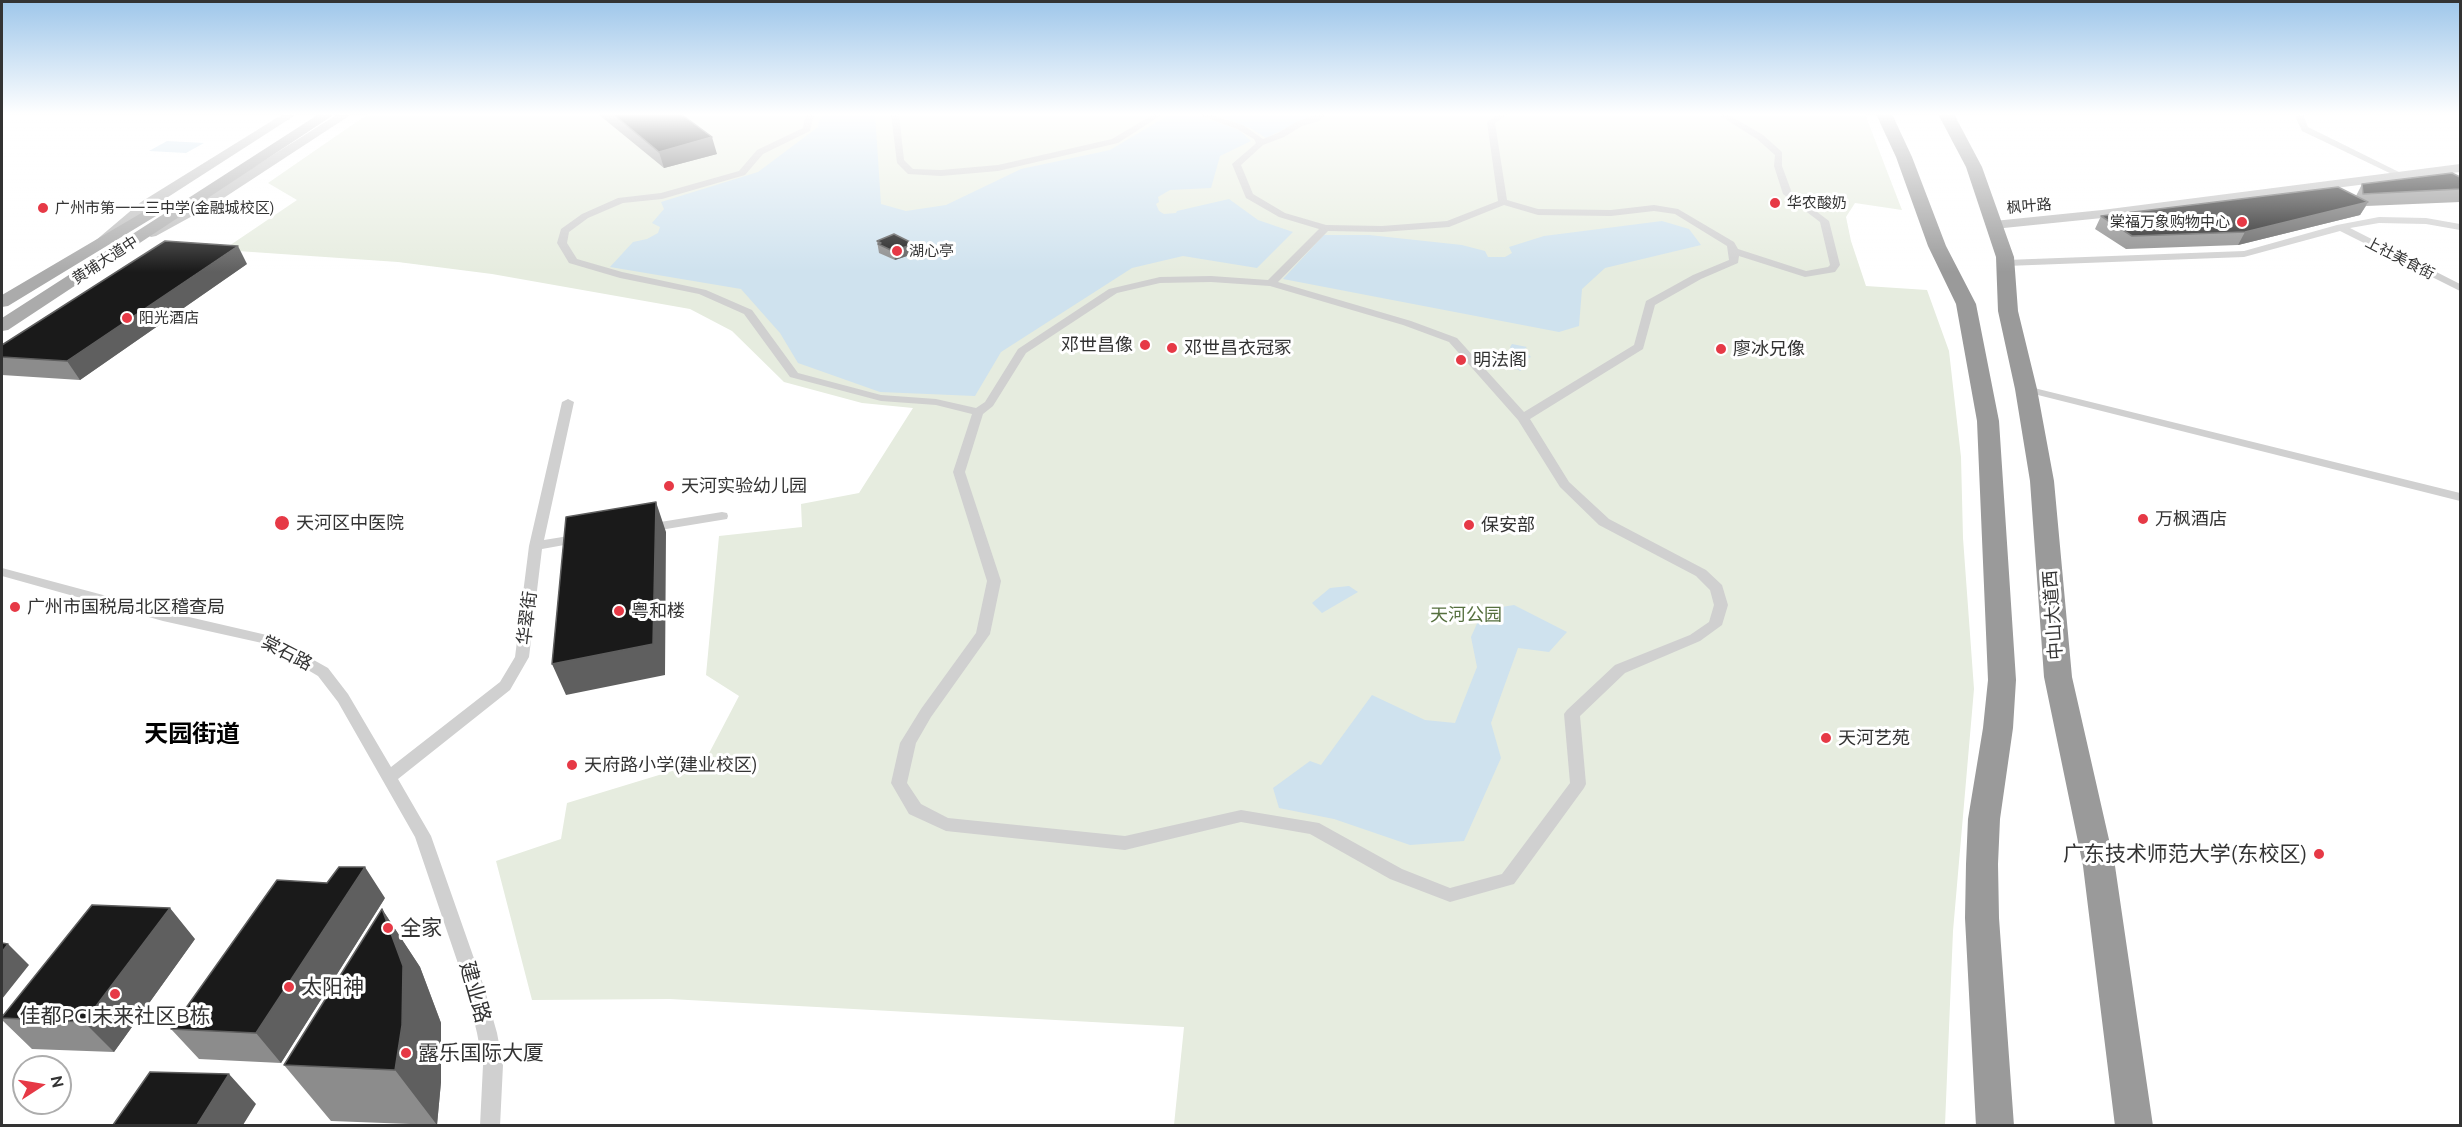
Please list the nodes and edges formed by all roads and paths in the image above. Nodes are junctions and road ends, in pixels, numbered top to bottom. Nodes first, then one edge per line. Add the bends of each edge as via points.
1 (224, 167) edge
2 (237, 167) edge
3 (263, 167) edge
4 (747, 167) edge
5 (906, 167) edge
6 (1004, 167) edge
7 (1237, 167) edge
8 (1498, 167) edge
9 (1778, 167) edge
10 (1908, 167) edge
11 (1974, 167) edge
12 (2383, 167) edge
13 (2460, 168) edge
14 (2400, 175) junction
15 (1503, 202) junction
16 (1994, 225) junction
17 (2340, 227) junction
18 (2460, 227) edge
19 (1325, 228) junction
20 (130, 244) junction
21 (1734, 251) junction
22 (2006, 263) junction
23 (1271, 282) junction
24 (2460, 288) edge
25 (2, 302) edge
26 (2, 326) edge
27 (2026, 389) junction
28 (568, 402) dead end
29 (978, 411) junction
30 (1523, 418) junction
31 (2460, 497) edge
32 (722, 516) dead end
33 (636, 530) edge
34 (592, 537) edge
35 (536, 546) junction
36 (2, 572) edge
37 (389, 778) junction
38 (432, 863) joint
39 (490, 1125) edge
40 (1995, 1125) edge
41 (2134, 1125) edge

1 - 25 main road, 黄埔大道中
2 - 20 main road, 黄埔大道中
3 - 20 street
4 - 29 street via 742,173 662,196 621,200 585,216 564,231 562,243 573,261 620,276 702,292 748,312 794,375 881,398 936,402
5 - 6 street via 911,172 941,173
7 - 19 street via 1249,196 1282,215
8 - 15 street
9 - 21 street via 1788,194 1824,220 1835,265 1831,270 1804,274
10 - 40 highway via 1937,246 1966,304 1988,421 2002,680 1982,864
11 - 16 highway, 中山大道西
12 - 14 street
13 - 14 street, 枫叶路
14 - 16 street, 枫叶路
15 - 19 street via 1449,224 1382,230
15 - 21 street via 1538,212 1611,213 1654,208 1678,212 1731,244
16 - 22 highway, 中山大道西
17 - 18 street via 2391,219
17 - 22 street via 2244,254
17 - 24 street, 上社美食街
19 - 23 street
20 - 26 main road, 黄埔大道中
21 - 30 street via 1734,261 1650,303 1639,347
22 - 27 highway, 中山大道西 via 2008,311
23 - 29 street via 1160,280 1113,291 1022,351 990,404
23 - 30 street via 1453,340
27 - 31 street
27 - 41 highway, 中山大道西 via 2042,481 2058,676 2099,866
28 - 35 street, 华翠街
29 - 30 street via 958,472 994,581 983,634 908,742 899,783 915,809 946,824 1125,843 1241,816 1312,828 1396,874 1450,895 1508,879 1578,784 1572,714 1620,669 1715,626 1721,605 1717,588 1701,573 1604,522 1564,484
32 - 33 street
34 - 35 street
35 - 37 street, 华翠街 via 522,657 505,686
36 - 37 street, 棠石路 via 163,616 266,639 323,672 343,698
37 - 38 street, 棠石路 via 423,836
38 - 39 street, 建业路 via 475,987 486,1033 493,1065

